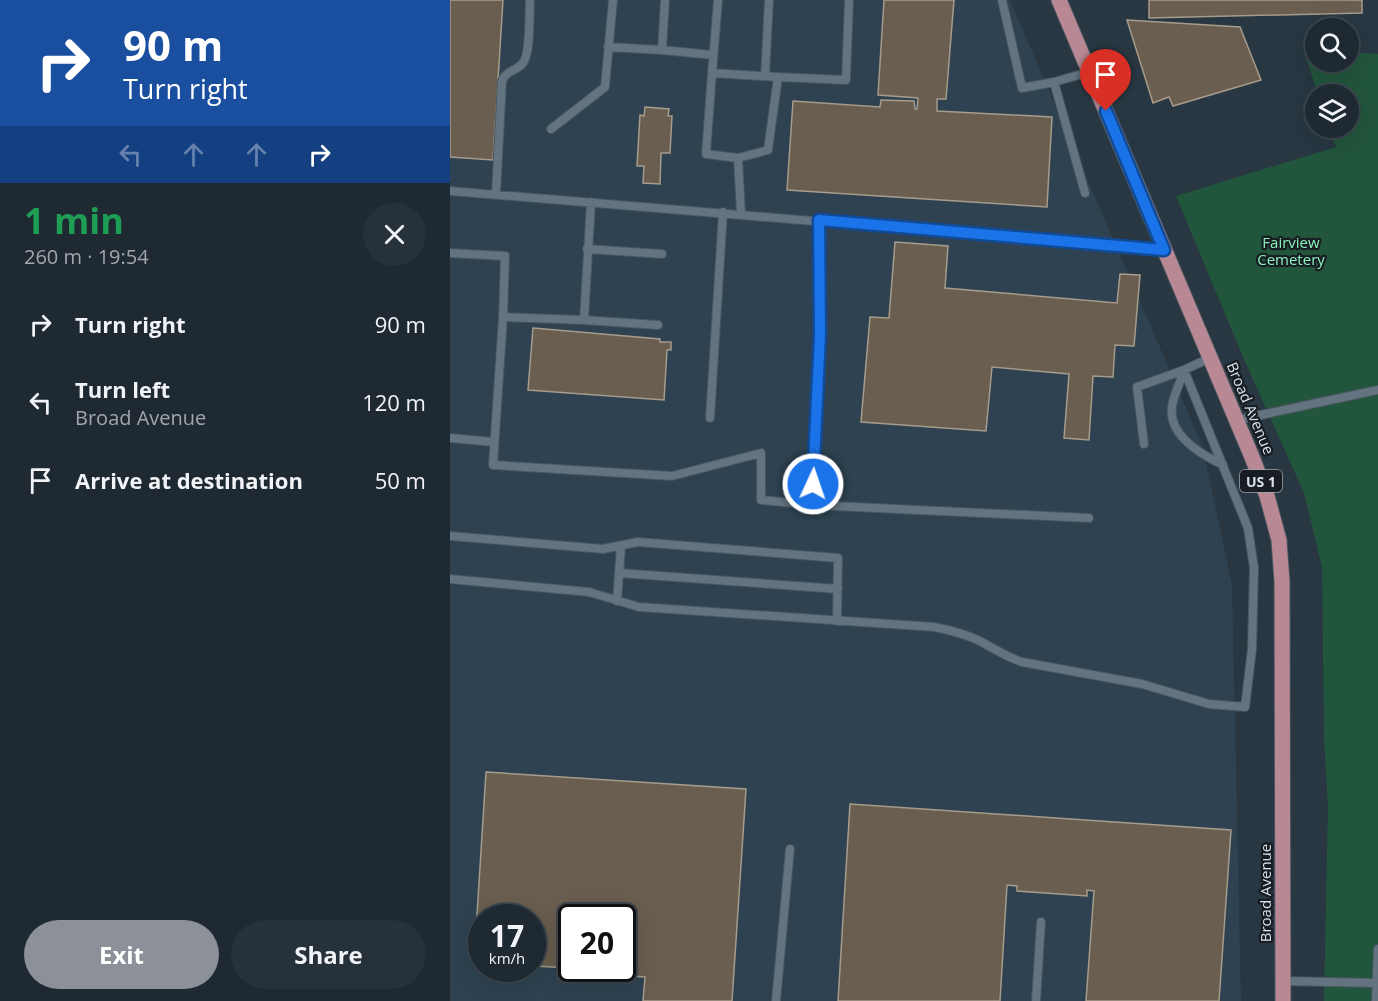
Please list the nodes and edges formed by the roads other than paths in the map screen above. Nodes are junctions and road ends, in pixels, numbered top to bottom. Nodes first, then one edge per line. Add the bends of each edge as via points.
1 (530, 0) edge
2 (613, 0) edge
3 (665, 0) edge
4 (718, 0) edge
5 (769, 0) edge
6 (849, 0) edge
7 (1002, 0) edge
8 (1059, 0) edge
9 (608, 47) junction
10 (662, 50) junction
11 (713, 55) junction
12 (1089, 72) junction
13 (712, 73) junction
14 (765, 76) junction
15 (778, 77) junction
16 (1054, 82) junction
17 (551, 129) dead end
18 (738, 158) junction
19 (450, 191) edge
20 (1085, 193) dead end
21 (496, 194) junction
22 (591, 202) junction
23 (723, 212) junction
24 (741, 214) junction
25 (819, 220) junction
26 (588, 249) junction
27 (1164, 250) junction
28 (450, 253) edge
29 (662, 254) dead end
30 (503, 317) junction
31 (584, 320) junction
32 (658, 326) dead end
33 (1210, 358) junction
34 (1184, 370) junction
35 (1378, 390) edge
36 (711, 418) dead end
37 (1237, 420) junction
38 (450, 438) edge
39 (494, 442) junction
40 (1144, 444) dead end
41 (1223, 465) junction
42 (812, 505) junction
43 (1089, 518) dead end
44 (450, 536) edge
45 (621, 546) junction
46 (619, 573) junction
47 (450, 579) edge
48 (838, 588) junction
49 (617, 601) junction
50 (837, 621) junction
51 (790, 849) dead end
52 (1041, 922) dead end
53 (1378, 949) edge
54 (1283, 981) junction
55 (1376, 983) junction
56 (776, 1001) edge
57 (1036, 1001) edge
58 (1283, 1001) edge
59 (1376, 1001) edge

1 - 21 lane via 526,58 502,81
2 - 9 lane
3 - 10 lane
4 - 11 lane
5 - 14 lane
6 - 15 lane via 846,80
7 - 16 lane via 1022,88
8 - 12 main road, Broad Avenue / US 1
9 - 10 lane
9 - 17 lane via 604,87
10 - 11 lane
11 - 13 lane
12 - 16 lane
12 - 27 main road, Broad Avenue / US 1
13 - 14 lane
13 - 18 lane via 706,154
14 - 15 lane
15 - 18 lane via 768,150
16 - 20 lane
18 - 24 lane
19 - 21 lane
21 - 22 lane
22 - 23 lane
22 - 26 lane
23 - 24 lane
23 - 36 lane
24 - 25 lane
25 - 27 lane
25 - 42 lane via 820,334
26 - 29 lane
26 - 31 lane
27 - 33 main road, Broad Avenue / US 1
28 - 30 lane via 505,256
30 - 31 lane
30 - 39 lane
31 - 32 lane
33 - 34 lane
33 - 37 main road, Broad Avenue / US 1
34 - 40 lane via 1137,387
34 - 41 lane
34 - 41 lane via 1172,407 1172,420 1198,451
35 - 37 lane
37 - 54 main road, Broad Avenue / US 1 via 1267,496 1279,540
38 - 39 lane
39 - 42 lane via 493,465 672,476 761,453 761,500
41 - 50 lane via 1248,528 1254,568 1252,649 1245,706 1209,704 1142,684 1022,662 977,640 934,627
42 - 43 lane
44 - 45 lane via 603,549
45 - 46 lane
45 - 48 lane via 646,543 838,558
46 - 48 lane
46 - 49 lane
47 - 49 lane via 560,588
48 - 50 lane
49 - 50 lane via 639,607
51 - 56 lane
52 - 57 lane
53 - 55 lane
54 - 55 lane
54 - 58 main road, Broad Avenue / US 1
55 - 59 lane

